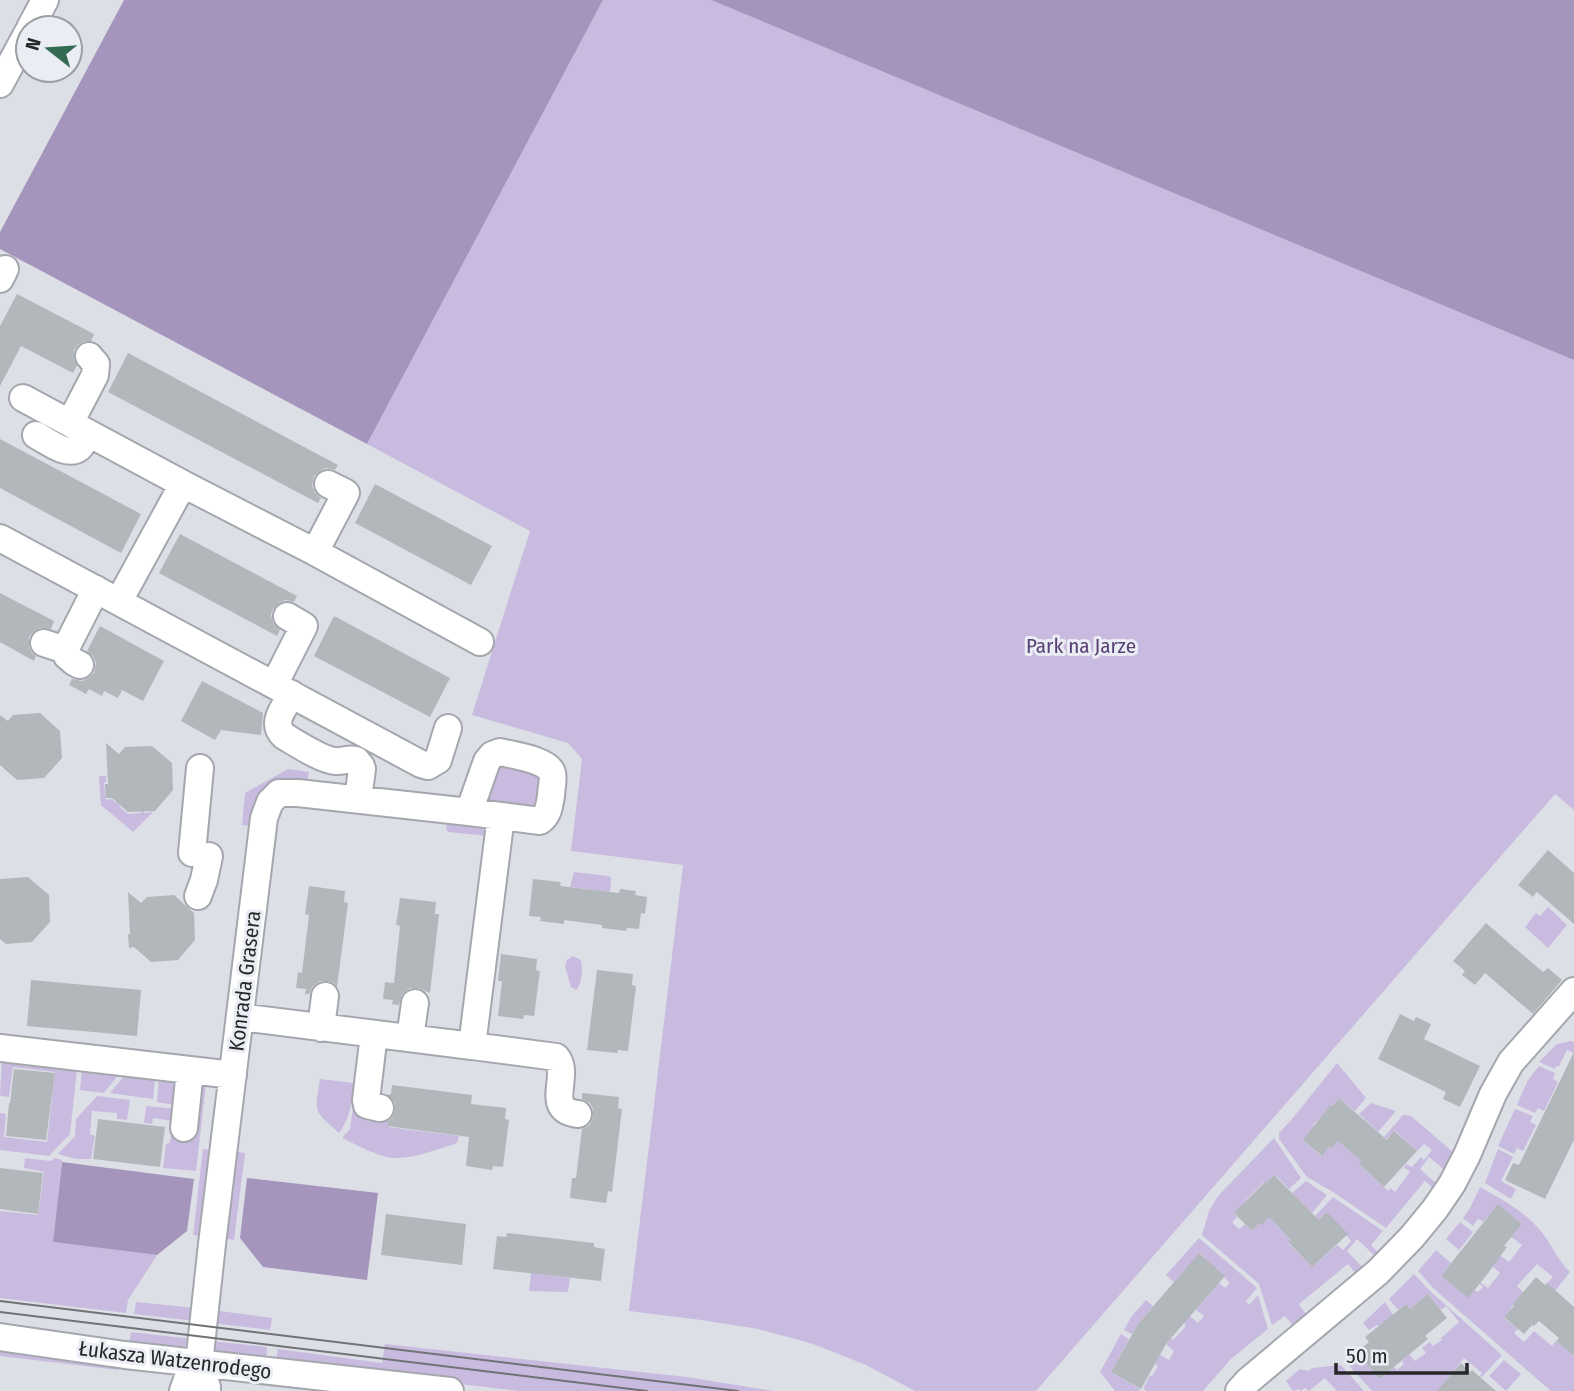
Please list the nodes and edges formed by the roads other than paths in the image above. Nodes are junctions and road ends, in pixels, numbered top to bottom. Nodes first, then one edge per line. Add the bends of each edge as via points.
1 (14, 58) edge
2 (0, 85) edge
3 (89, 356) dead end
4 (23, 398) dead end
5 (79, 428) junction
6 (36, 435) dead end
7 (183, 484) junction
8 (346, 493) dead end
9 (0, 538) edge
10 (315, 552) junction
11 (96, 589) junction
12 (120, 601) junction
13 (305, 626) dead end
14 (480, 642) dead end
15 (63, 651) dead end
16 (283, 689) junction
17 (448, 727) dead end
18 (200, 768) dead end
19 (358, 799) junction
20 (469, 813) junction
21 (501, 817) junction
22 (198, 896) dead end
23 (325, 996) dead end
24 (415, 1003) dead end
25 (1568, 1006) edge
26 (240, 1017) junction
27 (321, 1028) junction
28 (374, 1034) junction
29 (410, 1038) junction
30 (472, 1046) junction
31 (0, 1048) edge
32 (190, 1070) junction
33 (233, 1075) junction
34 (380, 1108) dead end
35 (578, 1114) dead end
36 (184, 1128) dead end
37 (9, 1337) edge
38 (199, 1364) junction
39 (183, 1391) edge
40 (207, 1391) edge
41 (450, 1391) edge
42 (1238, 1391) edge

1 - 2 street
3 - 5 street via 96,364 95,375
4 - 5 street
5 - 6 street via 80,447 72,451
5 - 7 street
7 - 10 street
7 - 12 street
8 - 10 street
9 - 11 street
10 - 14 street
11 - 12 street
11 - 15 street
12 - 16 street
13 - 16 street
16 - 17 street via 428,766 438,760
16 - 19 street via 280,733 328,760 356,760 362,769
18 - 22 street via 204,880
19 - 20 street, Konrada Grasera
19 - 26 street, Konrada Grasera via 284,792 270,802 264,818
20 - 21 street, Konrada Grasera
20 - 21 street, Konrada Grasera via 492,755 500,752 549,766 553,774 546,817 540,821
21 - 30 street
23 - 27 street
24 - 29 street
25 - 42 street via 1502,1075 1452,1184 1412,1237 1378,1272
26 - 27 street
26 - 33 street, Konrada Grasera
27 - 28 street
28 - 29 street
28 - 34 street via 366,1100
29 - 30 street
30 - 35 street via 556,1057 562,1066 560,1104
31 - 32 street
32 - 33 street
32 - 36 street
33 - 38 street, Konrada Grasera
37 - 38 street, Łukasza Watzenrodego
38 - 39 street, Konrada Grasera
38 - 40 street, Konrada Grasera
38 - 41 street, Łukasza Watzenrodego

